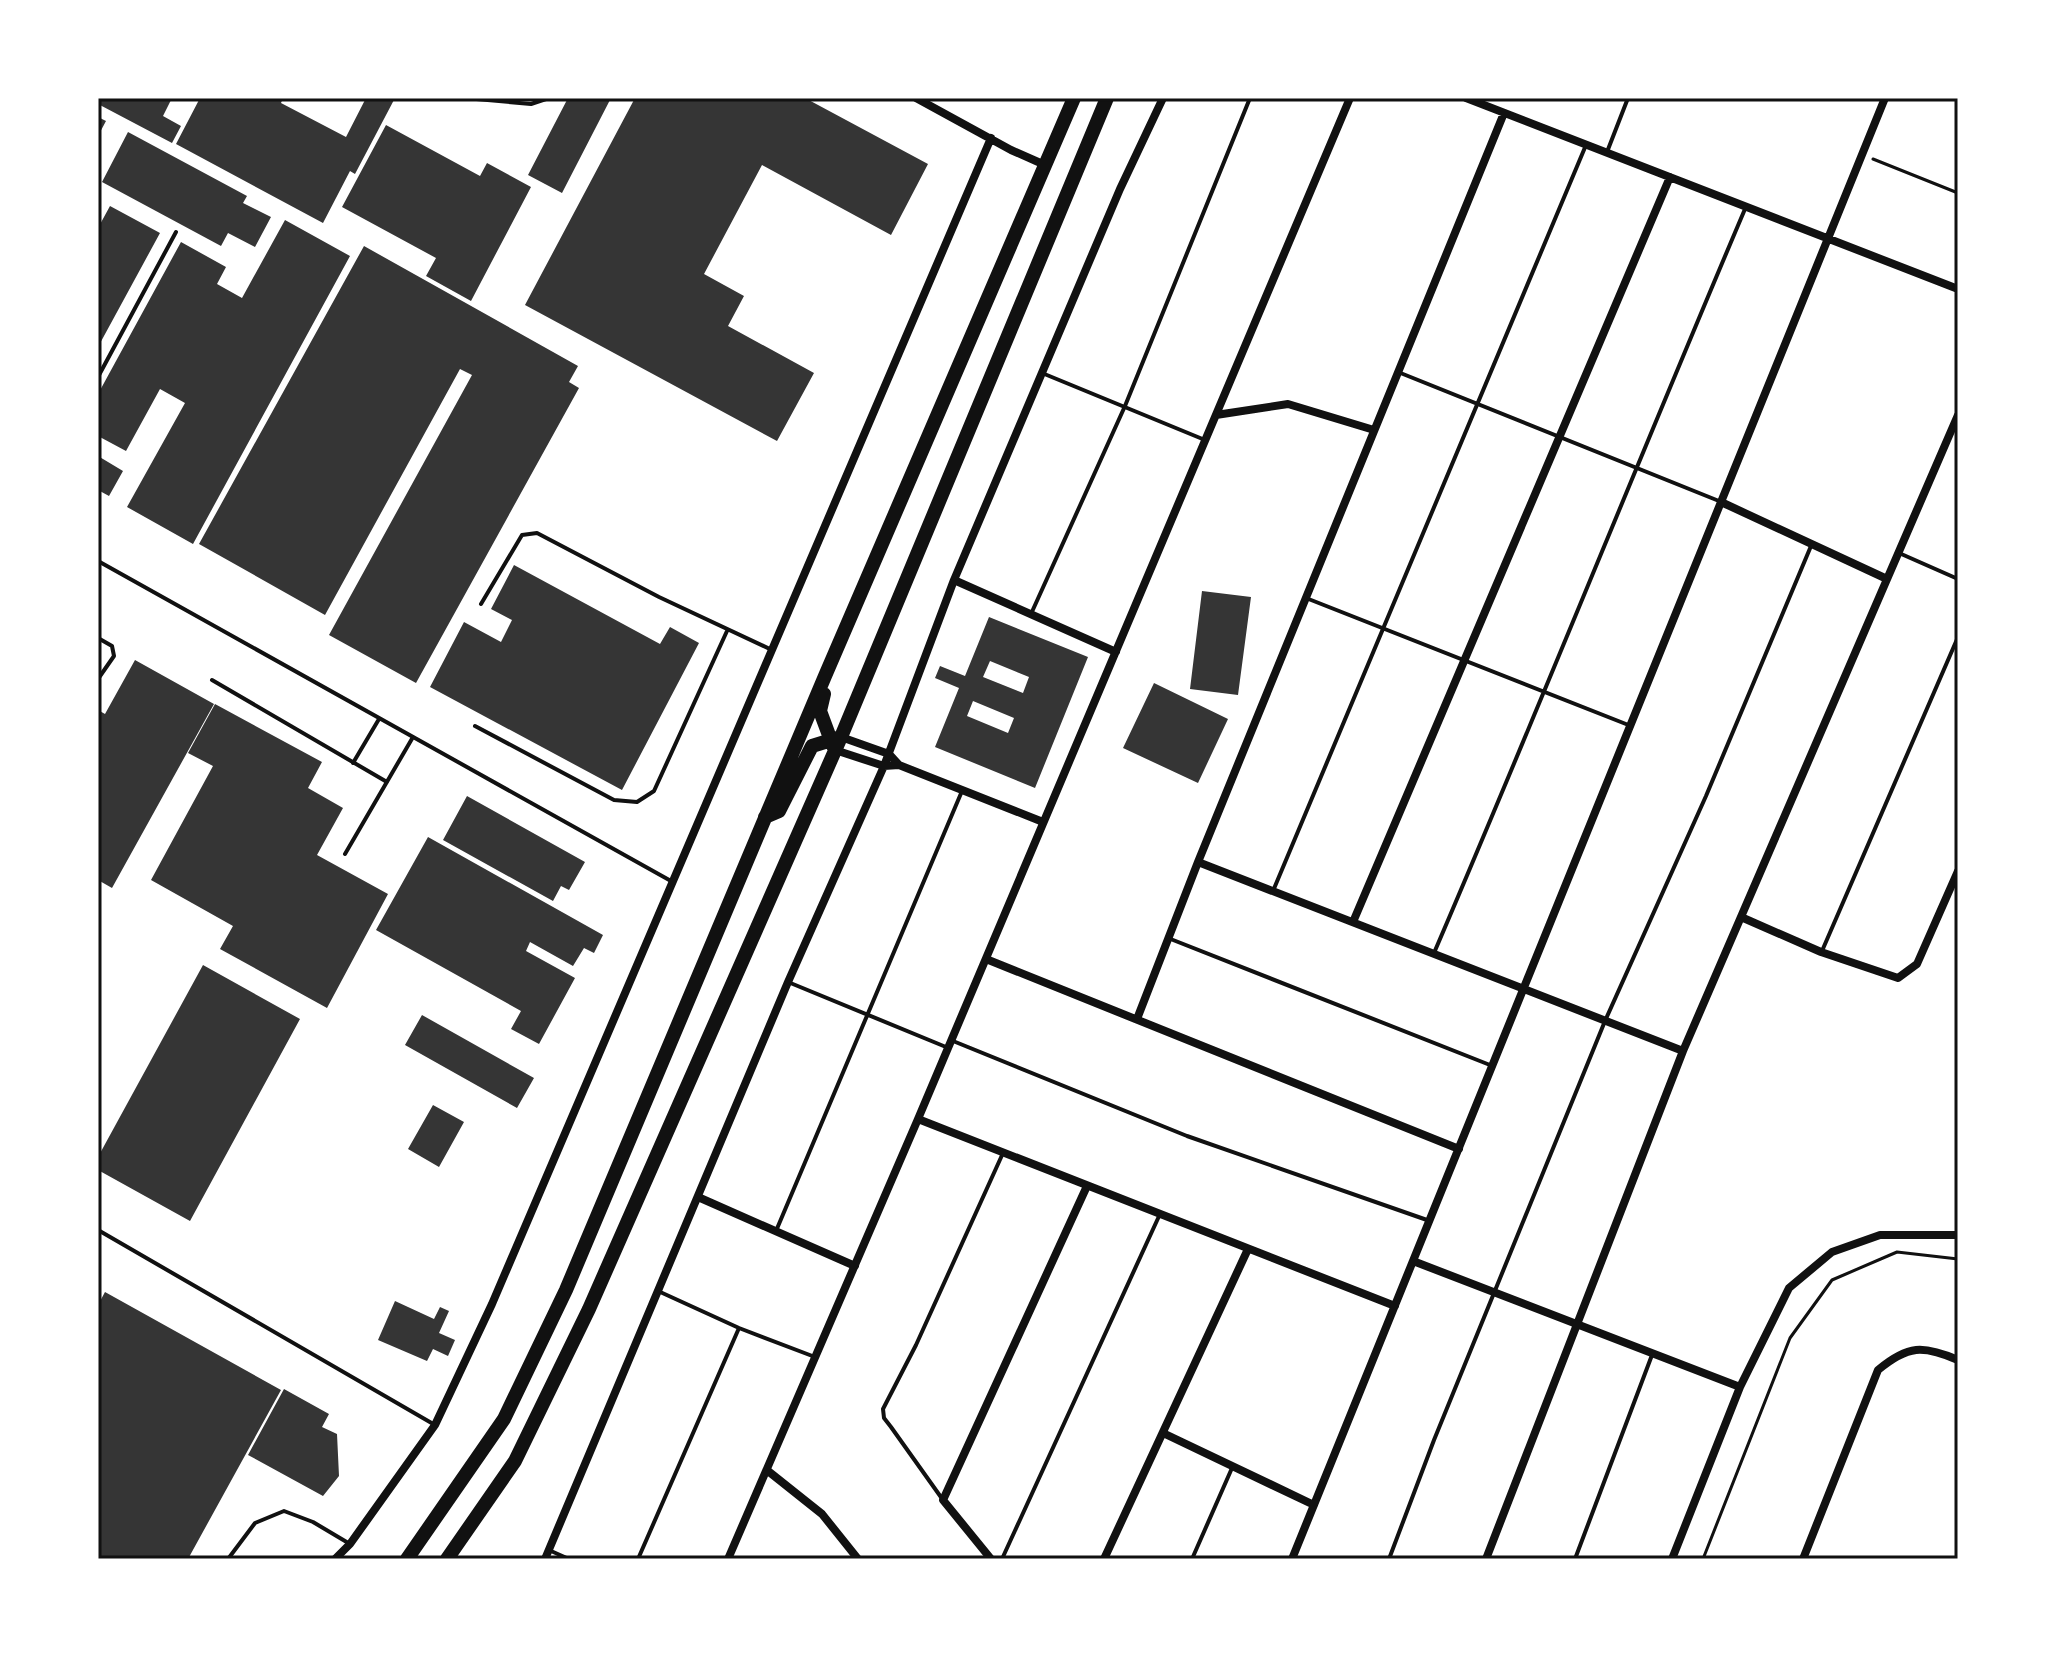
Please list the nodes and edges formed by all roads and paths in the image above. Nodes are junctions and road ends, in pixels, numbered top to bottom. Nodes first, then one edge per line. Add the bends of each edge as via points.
1 (465, 98) edge
2 (549, 98) edge
3 (916, 98) edge
4 (1074, 98) edge
5 (1107, 98) edge
6 (1163, 98) edge
7 (1250, 98) edge
8 (1350, 98) edge
9 (1466, 98) edge
10 (1628, 98) edge
11 (1885, 98) edge
12 (1504, 113) junction
13 (991, 138) junction
14 (1586, 145) junction
15 (1606, 153) junction
16 (1863, 154) junction
17 (1045, 165) junction
18 (1670, 177) junction
19 (1958, 193) edge
20 (1746, 207) junction
21 (176, 232) dead end
22 (1828, 238) junction
23 (1958, 289) edge
24 (1398, 372) junction
25 (1042, 373) junction
26 (98, 377) edge
27 (1478, 405) junction
28 (1125, 406) junction
29 (1216, 415) junction
30 (1958, 415) edge
31 (1374, 430) junction
32 (1561, 438) junction
33 (1205, 440) junction
34 (1635, 468) junction
35 (1721, 502) junction
36 (1812, 544) junction
37 (1899, 553) junction
38 (98, 561) edge
39 (1887, 579) junction
40 (1958, 579) edge
41 (954, 580) junction
42 (1306, 598) junction
43 (481, 604) dead end
44 (1031, 614) junction
45 (1382, 628) junction
46 (727, 631) junction
47 (1958, 637) edge
48 (98, 638) edge
49 (774, 651) junction
50 (1116, 652) junction
51 (1463, 660) junction
52 (825, 676) junction
53 (98, 679) edge
54 (212, 680) dead end
55 (1546, 693) junction
56 (379, 719) junction
57 (475, 726) dead end
58 (1631, 726) junction
59 (413, 737) junction
60 (835, 742) junction
61 (889, 754) junction
62 (353, 763) junction
63 (899, 765) junction
64 (884, 766) junction
65 (387, 782) junction
66 (962, 791) junction
67 (765, 817) junction
68 (1043, 822) junction
69 (345, 854) dead end
70 (1198, 862) junction
71 (1958, 871) edge
72 (673, 883) junction
73 (1273, 891) junction
74 (1741, 917) junction
75 (1353, 922) junction
76 (1168, 938) junction
77 (1821, 952) junction
78 (1433, 954) junction
79 (986, 959) junction
80 (788, 982) junction
81 (1524, 989) junction
82 (866, 1015) junction
83 (1137, 1019) junction
84 (1605, 1021) junction
85 (950, 1044) junction
86 (1683, 1051) junction
87 (1493, 1066) junction
88 (918, 1119) junction
89 (1459, 1149) junction
90 (1003, 1153) junction
91 (1087, 1186) junction
92 (698, 1197) junction
93 (1160, 1214) junction
94 (1429, 1221) junction
95 (98, 1230) edge
96 (776, 1231) junction
97 (1958, 1235) edge
98 (1248, 1249) junction
99 (1958, 1259) edge
100 (1413, 1261) junction
101 (855, 1266) junction
102 (658, 1291) junction
103 (1494, 1293) junction
104 (1395, 1306) junction
105 (1577, 1325) junction
106 (739, 1328) junction
107 (1653, 1354) junction
108 (816, 1358) junction
109 (1958, 1360) edge
110 (1740, 1387) junction
111 (435, 1425) junction
112 (1163, 1433) junction
113 (1233, 1466) junction
114 (768, 1471) junction
115 (943, 1500) junction
116 (1314, 1505) junction
117 (350, 1544) junction
118 (547, 1554) edge
119 (228, 1559) edge
120 (335, 1559) edge
121 (407, 1559) edge
122 (447, 1559) edge
123 (569, 1559) edge
124 (638, 1559) edge
125 (728, 1559) edge
126 (858, 1559) edge
127 (991, 1559) edge
128 (1002, 1559) edge
129 (1104, 1559) edge
130 (1192, 1559) edge
131 (1292, 1559) edge
132 (1389, 1559) edge
133 (1486, 1559) edge
134 (1575, 1559) edge
135 (1672, 1559) edge
136 (1703, 1559) edge
137 (1803, 1559) edge

1 - 2 lane via 531,104
3 - 13 street
4 - 17 main road
5 - 60 main road
6 - 25 street
7 - 28 lane
8 - 29 street
9 - 12 street
10 - 15 lane
11 - 16 street
12 - 14 street
12 - 24 street
13 - 17 street
13 - 49 street
14 - 15 street
14 - 27 lane
15 - 18 street
16 - 19 path
16 - 22 street
17 - 52 main road
18 - 20 street
18 - 32 street
20 - 22 street
20 - 34 lane
21 - 26 lane
22 - 23 street
22 - 35 street
24 - 27 lane
24 - 31 street
25 - 28 lane
25 - 41 street
27 - 32 lane
27 - 45 lane
28 - 33 lane
28 - 44 lane
29 - 31 street via 1288,404
29 - 33 street
30 - 37 street
31 - 42 street
32 - 34 lane
32 - 51 street
33 - 50 street
34 - 35 lane
34 - 55 lane
35 - 36 street
35 - 58 street
36 - 39 street
36 - 84 lane
37 - 39 street
37 - 40 lane
38 - 56 lane
39 - 74 street
41 - 44 street
41 - 61 street
42 - 45 lane
42 - 70 street
43 - 46 lane via 522,535 537,533
44 - 50 street
45 - 51 lane
45 - 73 lane
46 - 49 lane
46 - 57 lane via 654,791 637,802 614,800
47 - 77 lane
48 - 53 lane via 112,646 114,656
49 - 72 street
50 - 68 street
51 - 55 lane
51 - 75 street
52 - 60 main road via 820,711
52 - 67 main road
54 - 62 lane
55 - 58 lane
55 - 78 lane
56 - 59 lane
56 - 62 lane
58 - 81 street
59 - 65 lane
59 - 72 lane
60 - 61 street
60 - 64 street
60 - 67 main road via 812,746 779,811
60 - 122 main road via 582,1323 515,1461
61 - 63 street
61 - 64 street
62 - 65 lane
63 - 64 street
63 - 66 street
64 - 80 street
65 - 69 lane
66 - 68 street
66 - 82 lane
67 - 121 main road via 539,1348 504,1419
68 - 79 street
70 - 73 street
70 - 76 street
71 - 77 street via 1917,964 1898,978
72 - 111 street
73 - 75 street
74 - 77 street
74 - 86 street
75 - 78 street
76 - 83 street
76 - 87 lane
78 - 81 street
79 - 83 street
79 - 85 street
80 - 82 lane
80 - 92 street
81 - 84 street
81 - 87 street
82 - 85 lane
82 - 96 lane
83 - 89 street
84 - 86 street
84 - 103 lane
85 - 88 street
85 - 94 lane via 1187,1136
86 - 105 street
87 - 89 street
88 - 90 street
88 - 101 street
89 - 94 street
90 - 91 street
90 - 115 lane via 883,1409 884,1418
91 - 93 street
91 - 115 street
92 - 96 street
92 - 102 street
93 - 98 street
93 - 128 lane
94 - 100 street
95 - 111 lane
96 - 101 street
97 - 110 street via 1880,1235 1832,1252 1789,1288
98 - 104 street
98 - 112 street
99 - 136 path via 1897,1252 1832,1280 1790,1338
100 - 103 street
100 - 104 street
101 - 108 street
102 - 106 lane
102 - 118 street
103 - 105 street
103 - 132 lane
104 - 116 street
105 - 107 street
105 - 133 street
106 - 108 lane
106 - 124 lane
107 - 110 street
107 - 134 lane
108 - 114 street
109 - 137 street via 1919,1348 1878,1370
110 - 135 street
111 - 117 street
112 - 113 street
112 - 129 street
113 - 116 street
113 - 130 lane
114 - 125 street
114 - 126 street via 822,1514
115 - 127 street
116 - 131 street
117 - 119 lane via 284,1511 255,1523
117 - 120 street
118 - 123 lane

